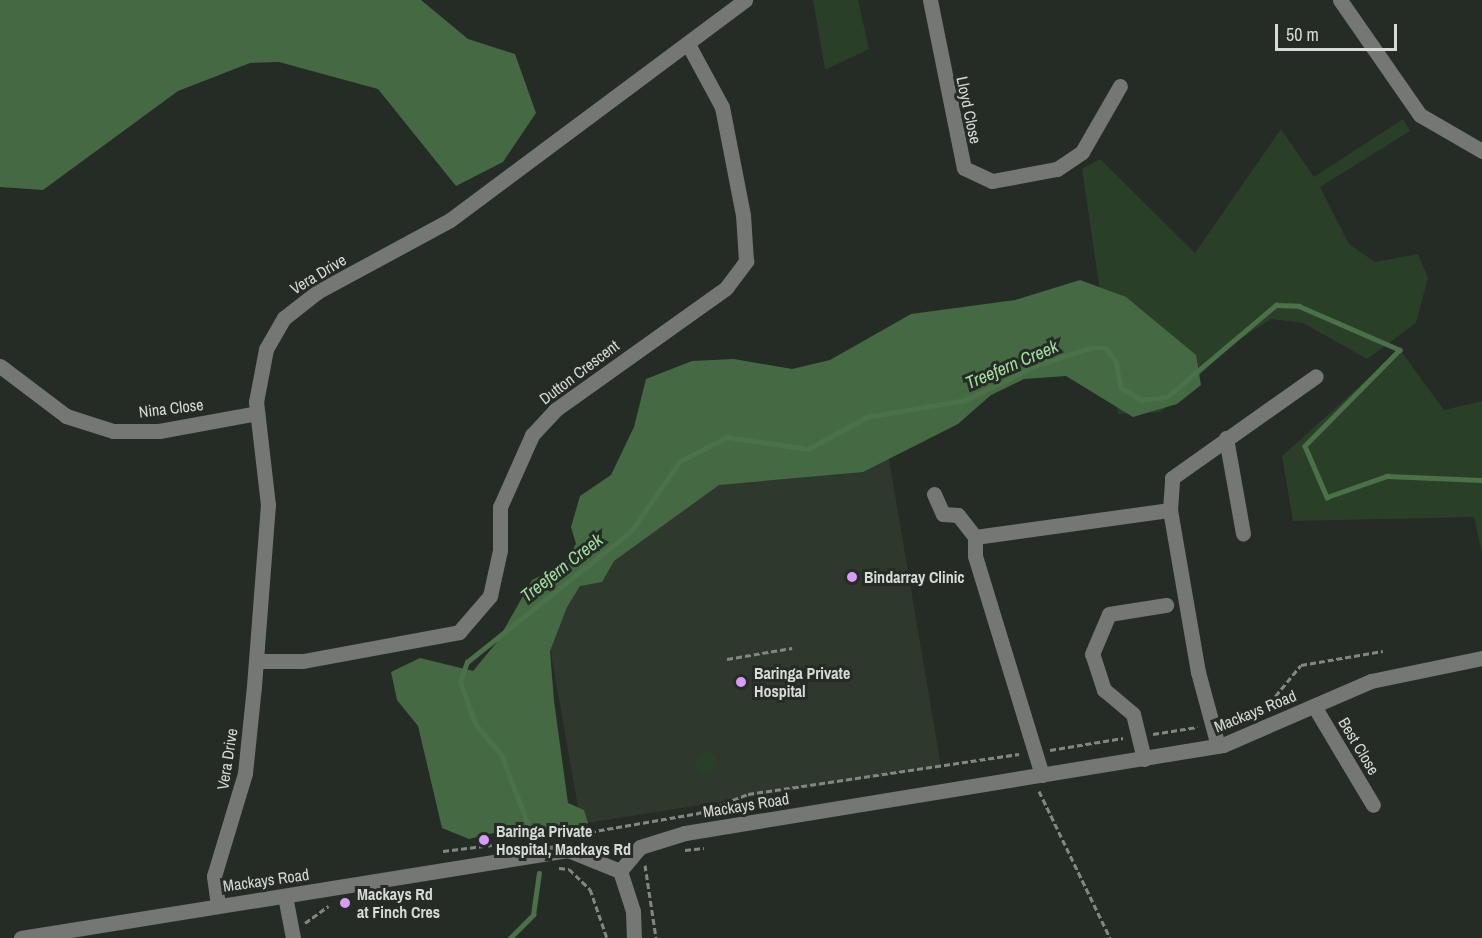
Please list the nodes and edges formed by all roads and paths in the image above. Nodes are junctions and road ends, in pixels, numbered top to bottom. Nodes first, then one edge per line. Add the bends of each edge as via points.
1 (745, 0) edge
2 (930, 0) edge
3 (1340, 0) edge
4 (689, 46) junction
5 (1120, 86) dead end
6 (1482, 151) edge
7 (0, 366) edge
8 (1316, 376) dead end
9 (257, 413) junction
10 (1226, 438) junction
11 (934, 494) dead end
12 (1170, 510) junction
13 (1243, 533) dead end
14 (975, 537) junction
15 (1166, 605) dead end
16 (792, 648) dead end
17 (1383, 651) dead end
18 (1482, 658) edge
19 (727, 659) dead end
20 (256, 661) junction
21 (1314, 706) junction
22 (1256, 714) dead end
23 (1214, 725) junction
24 (1140, 735) junction
25 (1218, 746) junction
26 (1033, 753) junction
27 (1144, 759) junction
28 (1042, 775) junction
29 (1039, 791) dead end
30 (1373, 805) dead end
31 (699, 813) dead end
32 (704, 848) dead end
33 (676, 852) dead end
34 (649, 858) dead end
35 (547, 867) dead end
36 (620, 871) junction
37 (434, 889) dead end
38 (285, 896) junction
39 (368, 899) dead end
40 (335, 904) dead end
41 (218, 905) junction
42 (292, 932) edge
43 (21, 938) edge
44 (607, 938) edge
45 (633, 938) edge
46 (656, 938) edge
47 (1110, 938) edge

1 - 4 street, Vera Drive
2 - 5 street, Lloyd Close via 964,168 992,181 1058,169 1082,152
3 - 6 street via 1420,115
4 - 9 street, Vera Drive via 450,220 317,292 284,318 261,366
4 - 20 street, Dutton Crescent via 722,107 743,215 746,261 726,288 555,410 532,435 500,507 500,550 490,596 459,632 313,660
7 - 9 street, Nina Close via 66,416 113,430 159,431
8 - 10 street
9 - 20 street, Vera Drive via 268,505
10 - 12 street via 1172,478
10 - 13 street
11 - 14 street via 943,514 958,515
12 - 14 street
12 - 23 street via 1201,687
14 - 26 street via 975,556
15 - 24 street via 1109,614 1092,654 1104,690 1128,707
16 - 19 path
17 - 22 path via 1301,665
18 - 21 street, Mackays Road via 1371,681
20 - 41 street, Vera Drive via 245,774 214,876
21 - 25 street, Mackays Road
21 - 30 street, Best Close
23 - 24 path
23 - 25 street
24 - 26 path
24 - 27 street
25 - 27 street, Mackays Road
26 - 28 street
26 - 31 path via 748,794
27 - 28 street, Mackays Road
28 - 36 street, Mackays Road via 685,833 640,846
29 - 47 path
32 - 33 path
34 - 46 path via 645,871
35 - 44 path via 569,869 590,889
36 - 38 street, Mackays Road via 594,857 553,852
36 - 45 street via 633,911
37 - 39 path
38 - 41 street, Mackays Road
38 - 42 street
40 - 42 path
41 - 43 street, Mackays Road

